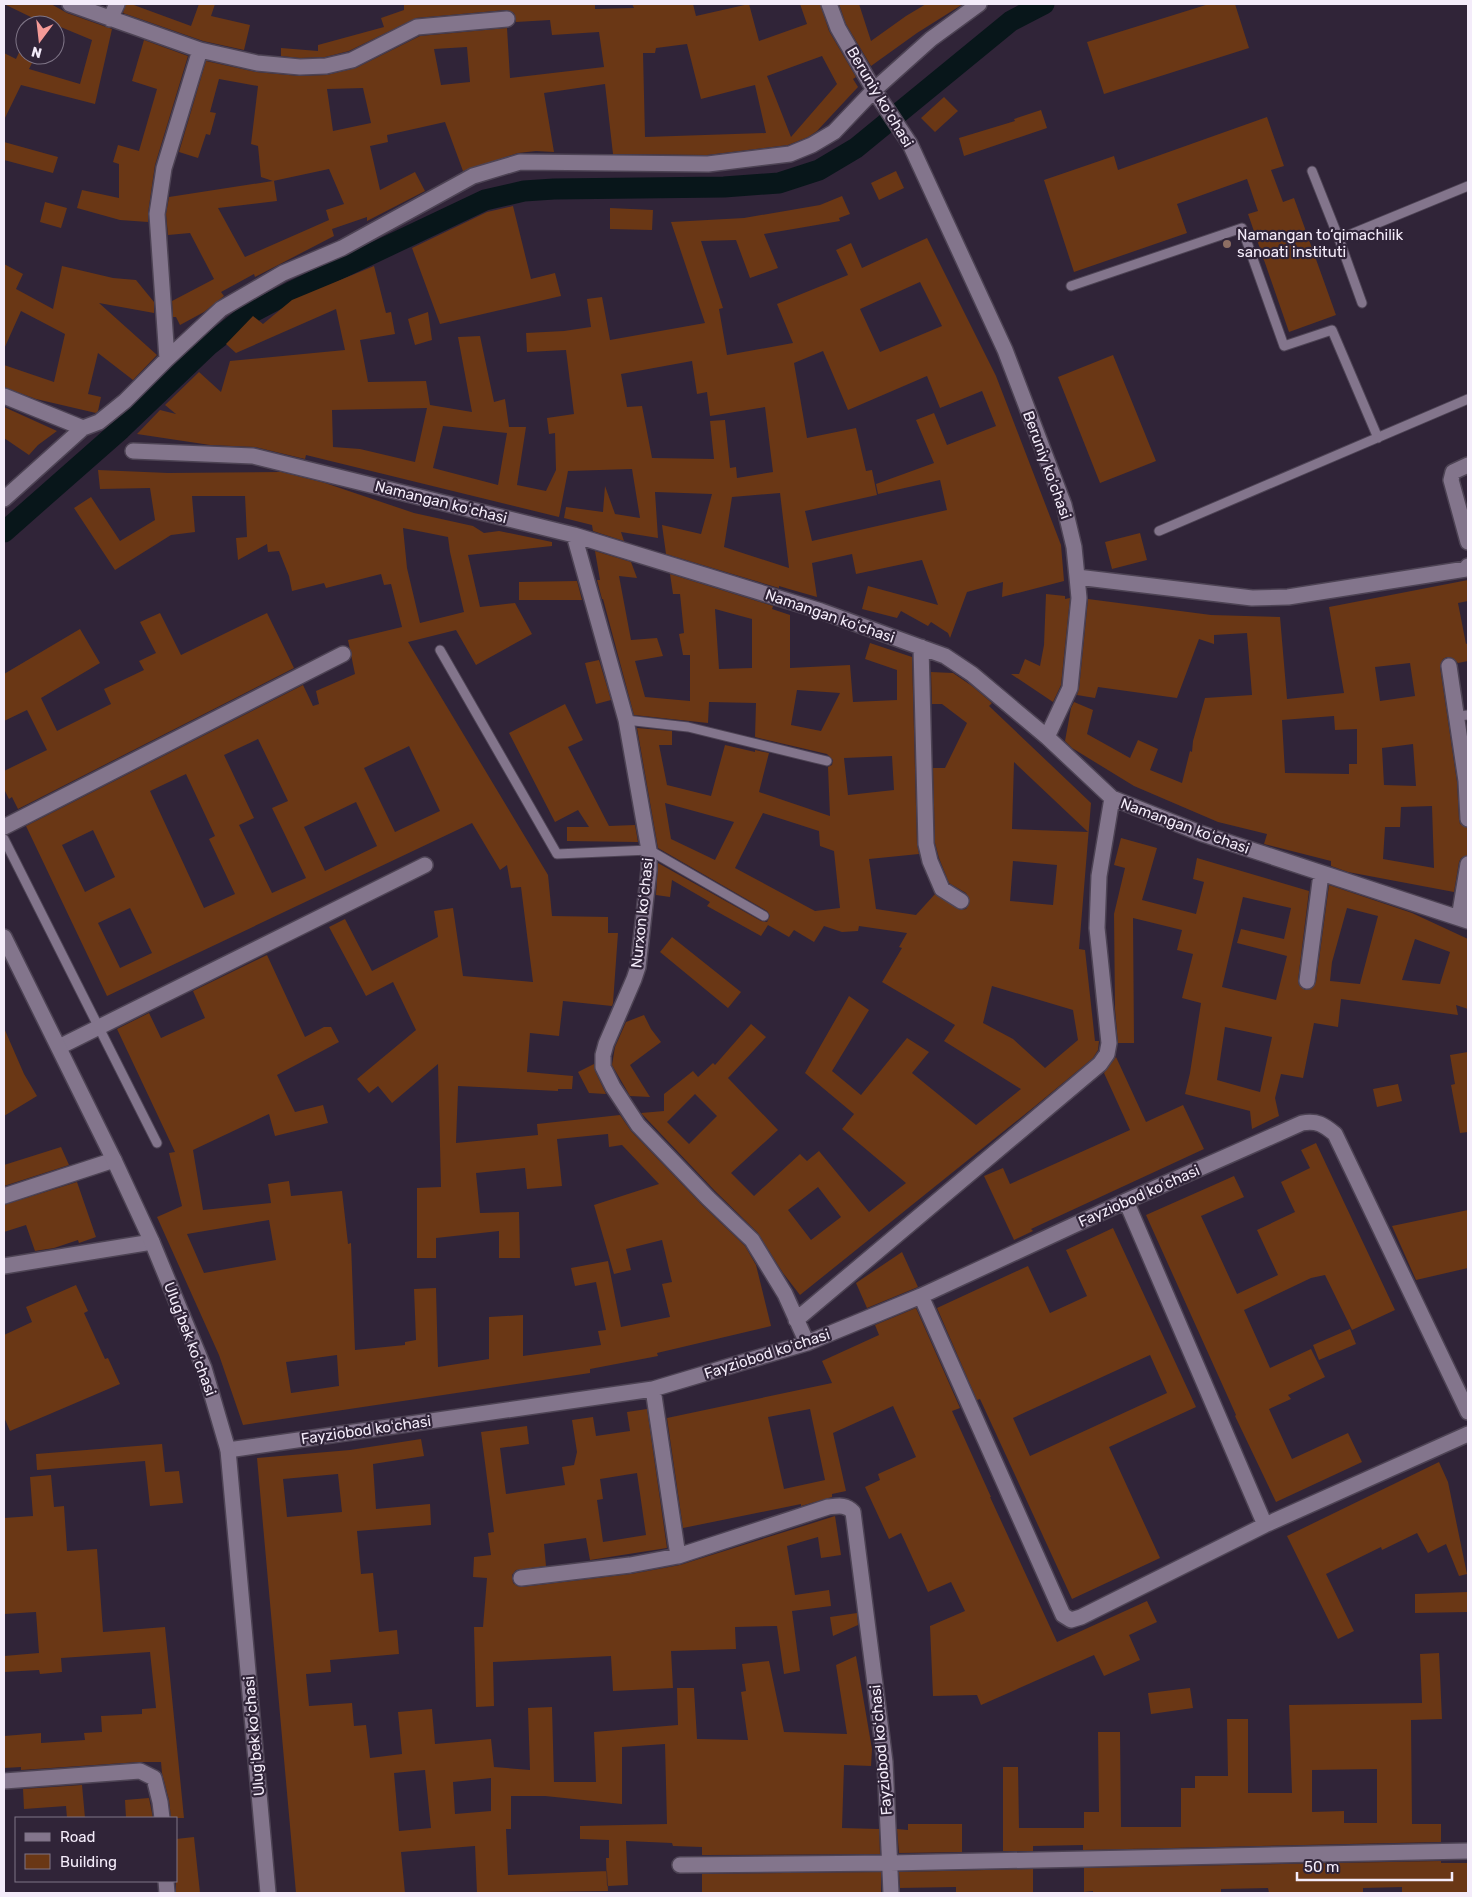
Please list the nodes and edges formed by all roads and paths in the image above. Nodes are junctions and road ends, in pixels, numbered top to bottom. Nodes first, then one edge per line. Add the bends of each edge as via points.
1 (70, 4) edge
2 (117, 4) edge
3 (829, 4) edge
4 (979, 4) edge
5 (507, 18) dead end
6 (110, 19) junction
7 (200, 50) junction
8 (874, 90) junction
9 (1312, 170) dead end
10 (1468, 186) edge
11 (1339, 239) junction
12 (1071, 286) dead end
13 (1362, 303) dead end
14 (167, 358) junction
15 (4, 396) edge
16 (1468, 399) edge
17 (83, 428) junction
18 (1378, 438) junction
19 (133, 451) dead end
20 (1468, 465) edge
21 (4, 499) edge
22 (1159, 532) dead end
23 (574, 534) junction
24 (1468, 542) edge
25 (1468, 566) edge
26 (1077, 577) junction
27 (921, 647) junction
28 (440, 650) dead end
29 (343, 654) dead end
30 (1449, 666) dead end
31 (1463, 716) edge
32 (626, 720) junction
33 (1047, 737) junction
34 (827, 761) dead end
35 (1112, 798) junction
36 (1468, 819) edge
37 (4, 827) edge
38 (4, 839) edge
39 (649, 850) junction
40 (1468, 864) edge
41 (425, 865) dead end
42 (1321, 874) junction
43 (961, 901) dead end
44 (764, 916) dead end
45 (1463, 919) edge
46 (4, 937) edge
47 (1308, 981) dead end
48 (98, 1026) junction
49 (59, 1047) junction
50 (157, 1144) dead end
51 (114, 1160) junction
52 (4, 1196) edge
53 (1126, 1201) junction
54 (152, 1242) junction
55 (4, 1266) edge
56 (922, 1296) junction
57 (796, 1320) junction
58 (807, 1343) junction
59 (653, 1388) junction
60 (1468, 1412) edge
61 (1468, 1434) edge
62 (228, 1450) junction
63 (1265, 1525) junction
64 (678, 1556) junction
65 (521, 1578) dead end
66 (4, 1781) edge
67 (162, 1817) edge
68 (1468, 1851) edge
69 (890, 1863) junction
70 (680, 1865) dead end
71 (268, 1893) edge
72 (891, 1893) edge

1 - 6 street
2 - 6 street
3 - 8 street, Beruniy koʻchasi via 838,28
4 - 8 street via 932,39
5 - 7 street via 417,27 352,60 326,66 257,63
6 - 7 street
7 - 14 street via 164,168 157,214
8 - 14 street via 834,132 790,154 708,164 520,162 473,176 342,248 283,273 221,309
8 - 26 street, Beruniy koʻchasi via 910,144 1005,350 1064,505 1074,546
9 - 11 lane
10 - 11 lane
11 - 13 lane
12 - 18 lane via 1242,228 1284,346 1332,330
14 - 17 street via 100,422
15 - 17 street
16 - 18 lane
17 - 21 street
18 - 22 lane
19 - 23 street, Namangan koʻchasi via 253,456
20 - 24 street via 1453,472 1452,476
23 - 27 street, Namangan koʻchasi
23 - 32 street, Nurxon koʻchasi
25 - 26 street via 1466,569 1270,598
26 - 33 street, Beruniy koʻchasi via 1080,598 1070,688
27 - 33 street, Namangan koʻchasi via 945,656 972,674
27 - 43 street via 926,844 942,889
28 - 39 lane via 557,854
29 - 37 street
30 - 31 street
31 - 36 street
32 - 34 lane via 688,727
32 - 39 street, Nurxon koʻchasi
33 - 35 street, Namangan koʻchasi
35 - 42 street, Namangan koʻchasi via 1200,833
35 - 57 street via 1099,876 1097,928 1109,1043 1107,1054 1100,1064
38 - 48 lane
39 - 44 lane
39 - 57 street, Nurxon koʻchasi via 638,967 606,1044 603,1067 638,1124 752,1240 785,1294
40 - 45 street
41 - 48 street
42 - 45 street, Namangan koʻchasi
42 - 47 street
46 - 49 street, Ulugʻbek koʻchasi
48 - 49 street
48 - 50 lane
49 - 51 street, Ulugʻbek koʻchasi
51 - 52 street
51 - 54 street, Ulugʻbek koʻchasi
53 - 56 street, Fayziobod koʻchasi
53 - 60 street, Fayziobod koʻchasi via 1302,1124 1323,1124 1335,1134
53 - 63 street
54 - 55 street
54 - 62 street, Ulugʻbek koʻchasi via 204,1368
56 - 58 street, Fayziobod koʻchasi
56 - 63 street via 1066,1619 1081,1617
57 - 58 street, Nurxon koʻchasi
58 - 59 street, Fayziobod koʻchasi
59 - 62 street, Fayziobod koʻchasi
59 - 64 street
61 - 63 street
62 - 71 street, Ulugʻbek koʻchasi
64 - 65 street
64 - 69 street, Fayziobod koʻchasi via 828,1507 841,1506 853,1512 885,1762
66 - 67 street via 140,1771 154,1778
68 - 69 street
69 - 70 street
69 - 72 street, Fayziobod koʻchasi

